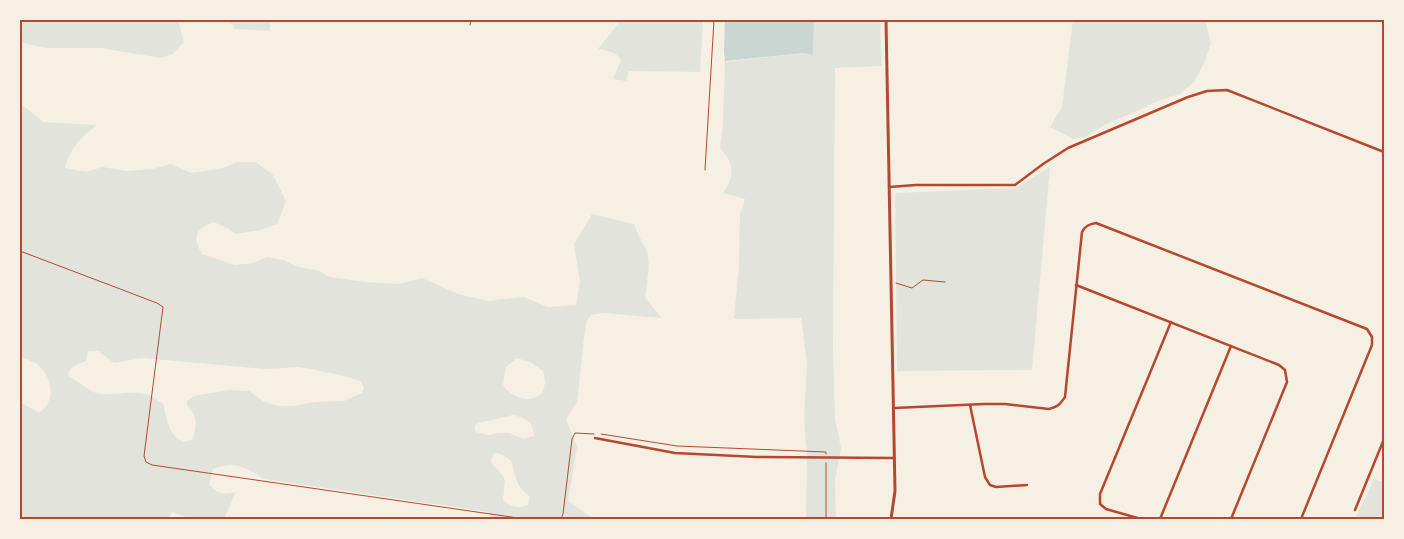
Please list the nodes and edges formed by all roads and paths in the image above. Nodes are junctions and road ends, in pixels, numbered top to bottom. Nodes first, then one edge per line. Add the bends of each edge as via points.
1 (471, 20) edge
2 (714, 20) edge
3 (886, 20) edge
4 (470, 25) dead end
5 (1384, 152) edge
6 (705, 170) dead end
7 (889, 187) junction
8 (20, 251) edge
9 (945, 282) dead end
10 (895, 283) dead end
11 (1076, 285) junction
12 (1171, 322) junction
13 (1231, 346) junction
14 (970, 406) junction
15 (894, 408) junction
16 (595, 438) dead end
17 (1384, 439) edge
18 (826, 458) junction
19 (894, 458) junction
20 (1027, 485) dead end
21 (1355, 510) dead end
22 (525, 519) edge
23 (826, 519) edge
24 (891, 519) edge
25 (1141, 519) edge
26 (1160, 519) edge
27 (1230, 519) edge
28 (1301, 519) edge

1 - 4 lane
2 - 6 lane
3 - 7 street
5 - 7 street via 1227,90 1207,91 1068,148 1015,185
7 - 15 street
8 - 22 path via 163,307 144,456 146,462
9 - 10 path via 923,280 912,288
11 - 12 street
11 - 14 street via 1065,397 1060,404 1049,409 1005,404
11 - 28 street via 1082,232 1096,223 1367,329 1372,345
12 - 13 street
12 - 25 street via 1100,494 1100,504 1106,509
13 - 26 street
13 - 27 street via 1279,365 1285,370 1287,382
14 - 15 street
14 - 20 street via 985,477 990,485
15 - 19 street
16 - 18 street via 675,453
17 - 21 street
18 - 19 street
18 - 23 path
19 - 24 street via 895,492

